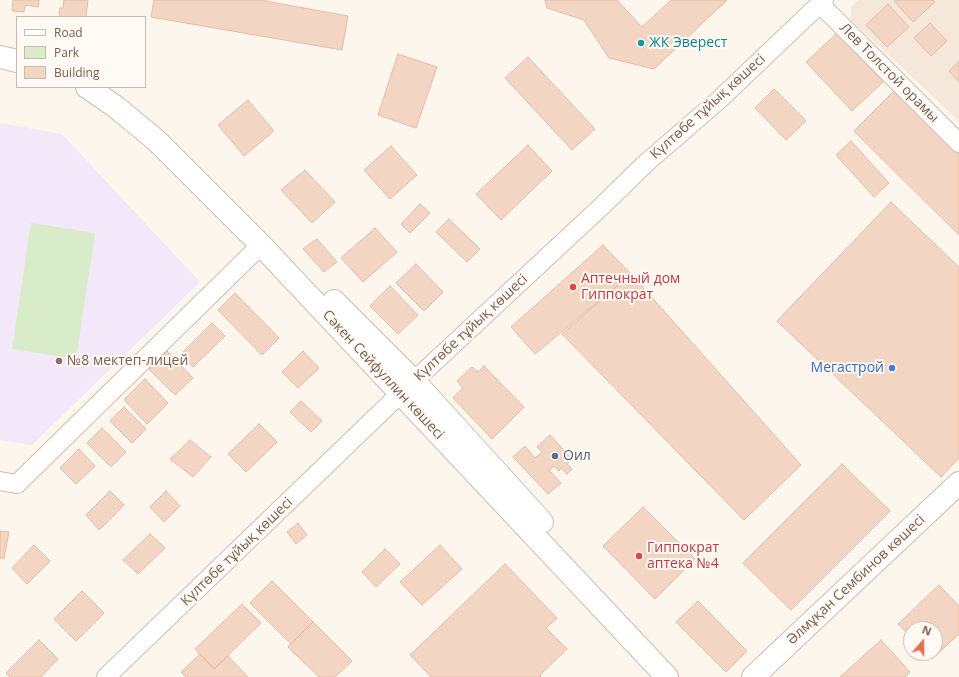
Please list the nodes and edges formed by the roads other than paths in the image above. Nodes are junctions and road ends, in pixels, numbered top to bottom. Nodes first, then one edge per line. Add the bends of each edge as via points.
1 (822, 2) edge
2 (0, 42) edge
3 (16, 46) edge
4 (0, 57) edge
5 (16, 61) edge
6 (88, 88) edge
7 (114, 88) edge
8 (959, 143) edge
9 (261, 245) junction
10 (408, 387) junction
11 (8, 483) edge
12 (959, 483) edge
13 (106, 677) edge
14 (667, 677) edge
15 (683, 677) edge
16 (754, 677) edge

1 - 8 street, Лев Толстой орамы
1 - 10 street, Күлтөбе тұйық көшесі
2 - 3 street
4 - 5 street
6 - 9 street, Сәкен Сейфуллин көшесі via 116,107 157,142
7 - 10 street, Сәкен Сейфуллин көшесі via 167,134
9 - 10 street, Сәкен Сейфуллин көшесі
9 - 11 street
10 - 13 street, Күлтөбе тұйық көшесі
10 - 14 street, Сәкен Сейфуллин көшесі
10 - 15 street, Сәкен Сейфуллин көшесі
12 - 16 street, Әлмұқан Сембинов көшесі

